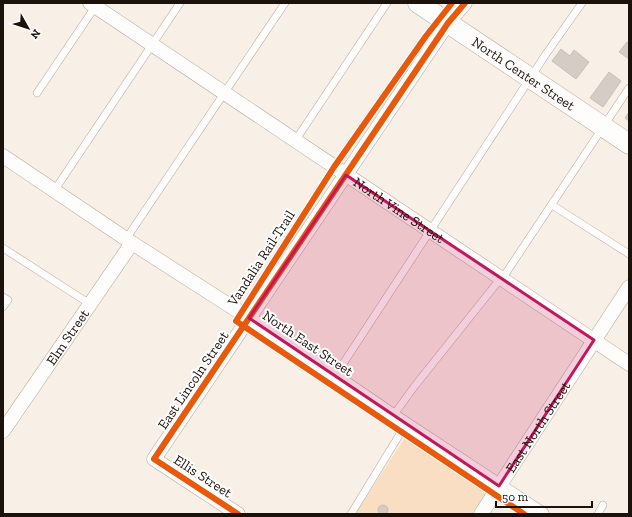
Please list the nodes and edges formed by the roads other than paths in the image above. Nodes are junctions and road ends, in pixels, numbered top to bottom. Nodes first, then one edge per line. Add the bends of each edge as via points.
1 (180, 3) edge
2 (285, 3) edge
3 (387, 3) edge
4 (418, 3) edge
5 (465, 3) edge
6 (582, 3) edge
7 (92, 5) edge
8 (448, 23) junction
9 (152, 45) junction
10 (531, 78) junction
11 (629, 88) edge
12 (37, 93) dead end
13 (225, 94) junction
14 (603, 127) junction
15 (295, 141) junction
16 (629, 144) edge
17 (3, 156) edge
18 (346, 175) junction
19 (54, 191) junction
20 (552, 204) junction
21 (429, 231) junction
22 (129, 241) junction
23 (4, 250) edge
24 (629, 254) edge
25 (501, 279) junction
26 (629, 287) edge
27 (3, 297) edge
28 (90, 304) junction
29 (3, 307) edge
30 (249, 318) junction
31 (594, 340) junction
32 (629, 364) edge
33 (335, 376) junction
34 (393, 416) junction
35 (406, 424) junction
36 (3, 432) edge
37 (154, 459) joint
38 (499, 486) junction
39 (603, 505) dead end
40 (238, 514) edge
41 (351, 514) edge
42 (481, 514) edge
43 (542, 514) edge
44 (598, 514) edge

1 - 9 lane
2 - 13 lane
3 - 15 lane
4 - 8 street, North Center Street
5 - 8 street, East Lincoln Street
6 - 10 lane
7 - 9 street, North Vine Street
7 - 12 lane
8 - 10 street, North Center Street
8 - 18 street, East Lincoln Street
9 - 13 street, North Vine Street
9 - 19 lane
10 - 14 street, North Center Street
10 - 21 lane
11 - 14 lane
13 - 15 street, North Vine Street
13 - 22 lane
14 - 16 street, North Center Street
14 - 20 lane
15 - 18 street, North Vine Street
17 - 19 street, North East Street
18 - 21 street, North Vine Street
18 - 30 street, East Lincoln Street
19 - 22 street, North East Street
20 - 24 lane
20 - 25 lane
21 - 25 street, North Vine Street
21 - 33 lane
22 - 28 street, Elm Street
22 - 30 street, North East Street
23 - 28 lane
25 - 31 street, North Vine Street
25 - 34 lane via 414,386
26 - 31 street, East North Street
27 - 29 lane via 8,300
28 - 36 street, Elm Street
30 - 33 street, North East Street
30 - 37 street, East Lincoln Street
31 - 32 street, North Vine Street
31 - 38 street, East North Street
33 - 34 street, North East Street
34 - 35 street, North East Street
35 - 38 street, North East Street
35 - 41 lane
37 - 40 street, Ellis Street
38 - 42 street, East North Street
38 - 43 street, North East Street
39 - 44 lane

